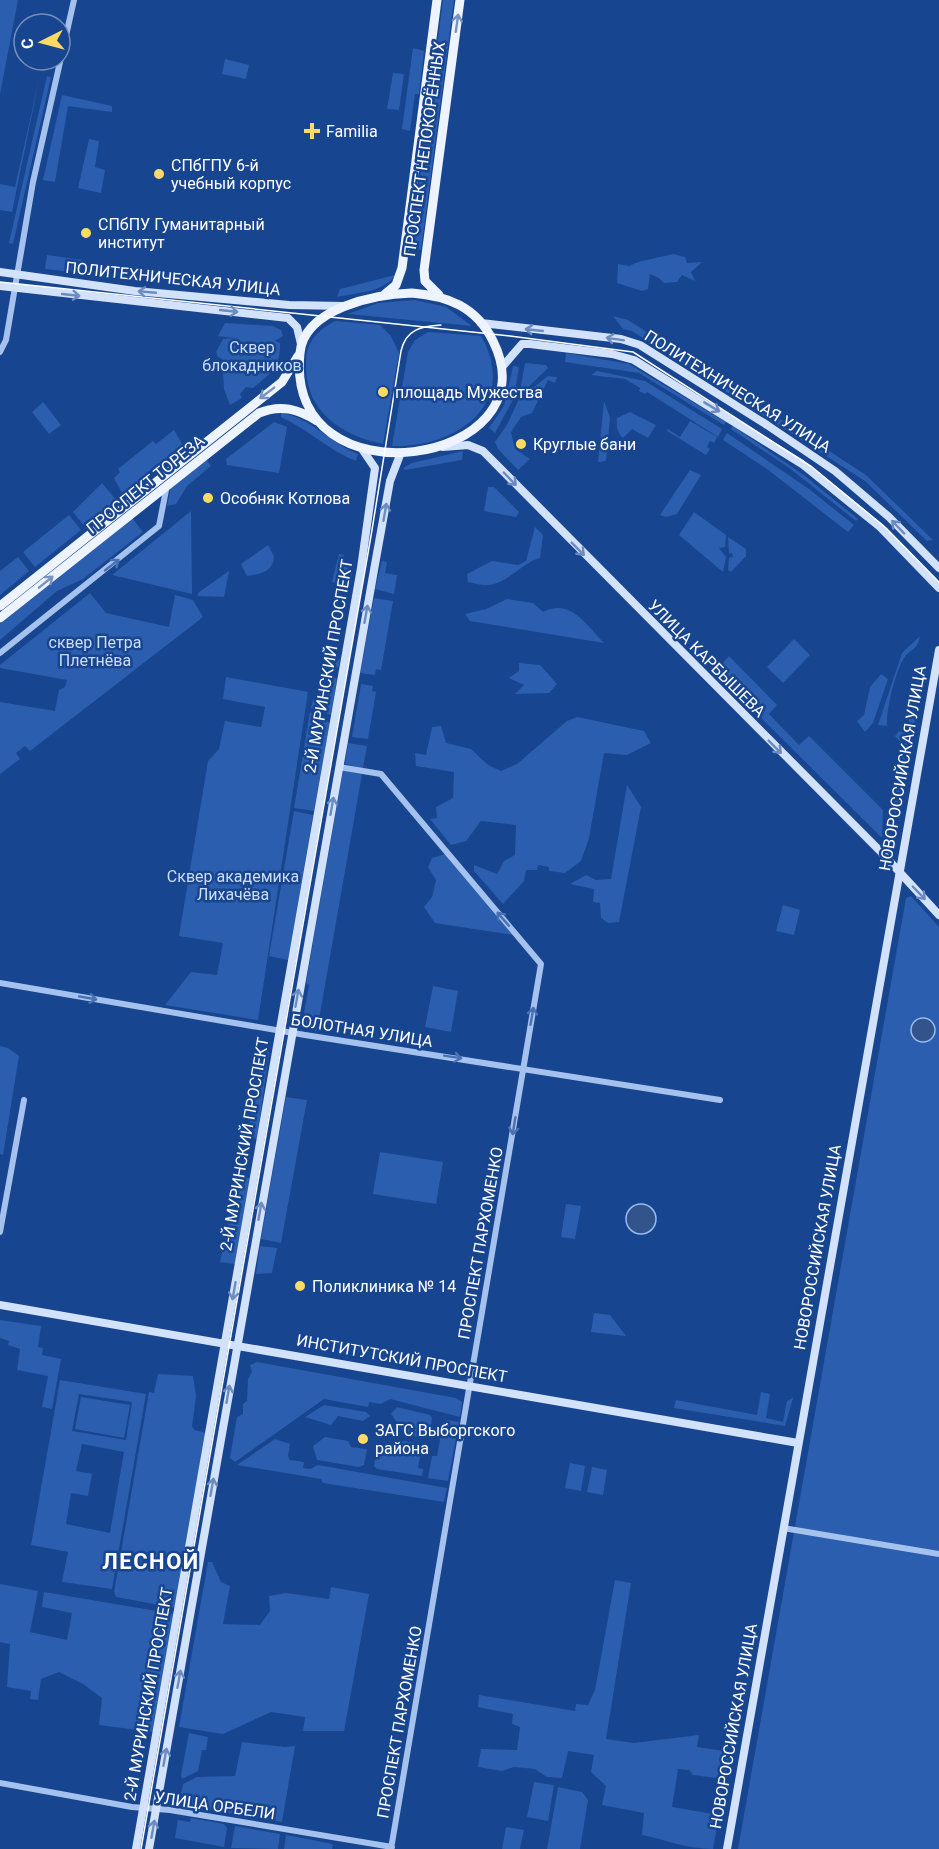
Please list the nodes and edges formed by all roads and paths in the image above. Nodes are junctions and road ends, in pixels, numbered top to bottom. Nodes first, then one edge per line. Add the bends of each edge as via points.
1 (74, 0) edge
2 (438, 0) edge
3 (460, 0) edge
4 (0, 272) edge
5 (14, 282) junction
6 (0, 286) edge
7 (385, 294) junction
8 (441, 296) junction
9 (344, 306) junction
10 (481, 323) junction
11 (301, 344) junction
12 (0, 352) edge
13 (300, 354) junction
14 (671, 363) junction
15 (503, 366) junction
16 (662, 376) junction
17 (319, 422) junction
18 (443, 447) junction
19 (362, 449) junction
20 (400, 455) junction
21 (167, 485) junction
22 (939, 568) edge
23 (939, 588) edge
24 (0, 606) edge
25 (0, 618) edge
26 (939, 650) edge
27 (0, 653) edge
28 (339, 767) junction
29 (899, 872) junction
30 (939, 915) edge
31 (0, 983) edge
32 (279, 1030) junction
33 (291, 1033) junction
34 (523, 1068) junction
35 (24, 1100) dead end
36 (720, 1100) dead end
37 (0, 1232) edge
38 (0, 1305) edge
39 (225, 1343) junction
40 (237, 1345) junction
41 (470, 1386) junction
42 (798, 1443) junction
43 (783, 1528) junction
44 (939, 1554) edge
45 (0, 1783) edge
46 (144, 1808) junction
47 (156, 1810) junction
48 (391, 1848) edge
49 (136, 1849) edge
50 (149, 1849) edge
51 (727, 1849) edge

1 - 5 street
2 - 7 main road, ПРОСПЕКТ НЕПОКОРЁННЫХ via 402,268 396,285
8 -> 3 main road, ПРОСПЕКТ НЕПОКОРЁННЫХ via 425,281 424,270
4 - 5 main road, ПОЛИТЕХНИЧЕСКАЯ УЛИЦА
5 - 6 main road, ПОЛИТЕХНИЧЕСКАЯ УЛИЦА
9 -> 5 main road, ПОЛИТЕХНИЧЕСКАЯ УЛИЦА via 289,306
5 -> 11 main road, ПОЛИТЕХНИЧЕСКАЯ УЛИЦА via 288,318 297,327
5 - 12 street via 6,340
7 - 8 main road
7 - 9 main road
8 - 10 main road via 463,307
9 - 11 main road via 318,323
14 -> 10 main road, ПОЛИТЕХНИЧЕСКАЯ УЛИЦА via 621,339
10 - 15 main road
11 - 13 main road
13 - 17 main road via 305,396
13 -> 24 main road, ПРОСПЕКТ ТОРЕЗА via 282,382
14 - 16 main road via 670,374
22 -> 14 main road, ПОЛИТЕХНИЧЕСКАЯ УЛИЦА via 889,517 835,471
15 - 16 main road, ПОЛИТЕХНИЧЕСКАЯ УЛИЦА via 522,344 530,344 612,354 634,360
15 - 18 main road via 497,399 485,418
16 -> 23 main road, ПОЛИТЕХНИЧЕСКАЯ УЛИЦА via 837,490 880,526
17 - 19 main road
17 - 21 main road, ПРОСПЕКТ ТОРЕЗА via 293,409 269,409 253,417
18 - 20 main road
18 -> 29 main road, УЛИЦА КАРБЫШЕВА via 468,445 483,451
19 - 20 main road
19 - 32 main road, 2-Й МУРИНСКИЙ ПРОСПЕКТ via 373,462 374,478
28 -> 20 main road, 2-Й МУРИНСКИЙ ПРОСПЕКТ via 390,481
25 -> 21 main road, ПРОСПЕКТ ТОРЕЗА
27 -> 21 street via 159,526
26 - 29 main road, НОВОРОССИЙСКАЯ УЛИЦА
33 -> 28 main road, 2-Й МУРИНСКИЙ ПРОСПЕКТ
34 -> 28 street, ПРОСПЕКТ ПАРХОМЕНКО via 542,964 381,774
29 -> 30 main road, УЛИЦА КАРБЫШЕВА
29 - 42 main road, НОВОРОССИЙСКАЯ УЛИЦА
31 -> 32 street, БОЛОТНАЯ УЛИЦА
32 - 33 street, БОЛОТНАЯ УЛИЦА
32 -> 39 main road, 2-Й МУРИНСКИЙ ПРОСПЕКТ
33 -> 34 street, БОЛОТНАЯ УЛИЦА
40 -> 33 main road, 2-Й МУРИНСКИЙ ПРОСПЕКТ
34 - 36 street, БОЛОТНАЯ УЛИЦА
34 -> 41 street, ПРОСПЕКТ ПАРХОМЕНКО
35 - 37 street
38 - 39 main road, ИНСТИТУТСКИЙ ПРОСПЕКТ
39 - 40 main road, ИНСТИТУТСКИЙ ПРОСПЕКТ
39 - 46 main road, 2-Й МУРИНСКИЙ ПРОСПЕКТ
40 - 41 main road, ИНСТИТУТСКИЙ ПРОСПЕКТ
47 -> 40 main road, 2-Й МУРИНСКИЙ ПРОСПЕКТ
41 - 42 main road, ИНСТИТУТСКИЙ ПРОСПЕКТ
41 - 48 street, ПРОСПЕКТ ПАРХОМЕНКО
42 - 43 main road, НОВОРОССИЙСКАЯ УЛИЦА
43 - 44 street
43 - 51 main road, НОВОРОССИЙСКАЯ УЛИЦА
45 - 46 street, УЛИЦА ОРБЕЛИ
46 - 47 street, УЛИЦА ОРБЕЛИ
46 - 49 main road, 2-Й МУРИНСКИЙ ПРОСПЕКТ
47 - 48 street, УЛИЦА ОРБЕЛИ
50 -> 47 main road, 2-Й МУРИНСКИЙ ПРОСПЕКТ

